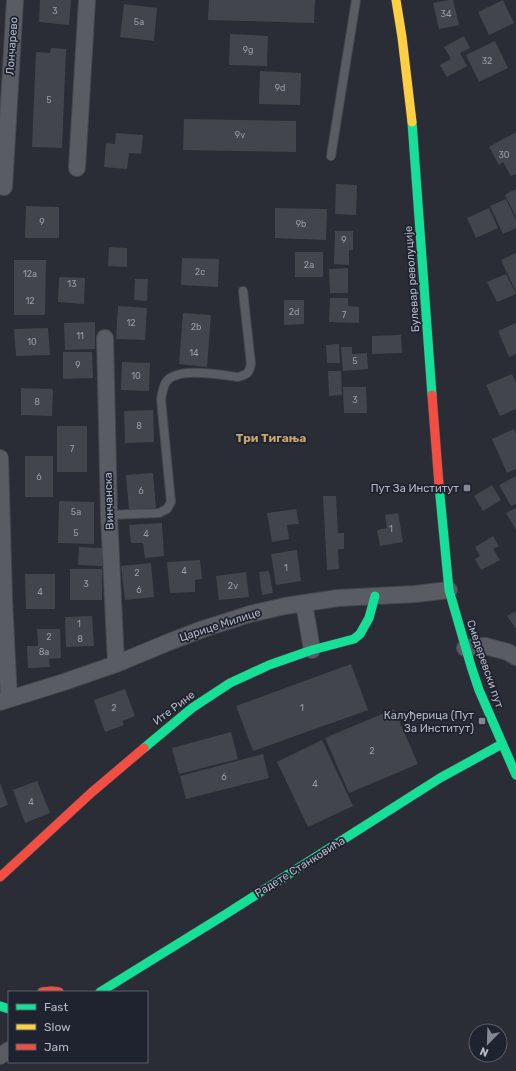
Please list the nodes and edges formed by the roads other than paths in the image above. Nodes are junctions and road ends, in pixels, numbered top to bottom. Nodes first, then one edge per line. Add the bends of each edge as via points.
1 (15, 0) edge
2 (86, 0) edge
3 (356, 0) edge
4 (396, 0) edge
5 (331, 156) dead end
6 (77, 168) dead end
7 (4, 187) dead end
8 (243, 292) dead end
9 (105, 338) dead end
10 (0, 458) edge
11 (109, 515) junction
12 (445, 556) joint
13 (449, 590) junction
14 (374, 596) junction
15 (304, 603) junction
16 (465, 648) junction
17 (312, 650) junction
18 (516, 657) edge
19 (116, 664) junction
20 (5, 700) edge
21 (502, 744) junction
22 (516, 775) edge
23 (0, 876) edge
24 (102, 991) edge

1 - 7 street, Лончарево
2 - 6 street
3 - 5 lane
4 - 12 street, Булевар револуције via 412,125
8 - 11 lane via 251,364 249,372 238,377 180,373 166,381 162,390 170,502 167,509 160,513
9 - 11 street, Винчанска
10 - 20 street
11 - 19 street, Винчанска
12 - 13 street, Смедеревски пут
13 - 14 street, Царице Милице
13 - 16 street, Смедеревски пут
14 - 15 street, Царице Милице
14 - 17 street, Ите Рине via 369,618 360,634 354,639
15 - 17 street
15 - 19 street, Царице Милице via 250,614 203,629
16 - 18 street via 485,646 508,652
16 - 21 street, Смедеревски пут via 479,690
17 - 23 street, Ите Рине via 269,665 235,681 192,708 91,793
19 - 20 street, Царице Милице
21 - 22 street, Смедеревски пут
21 - 24 street, Радете Станковића via 440,778

